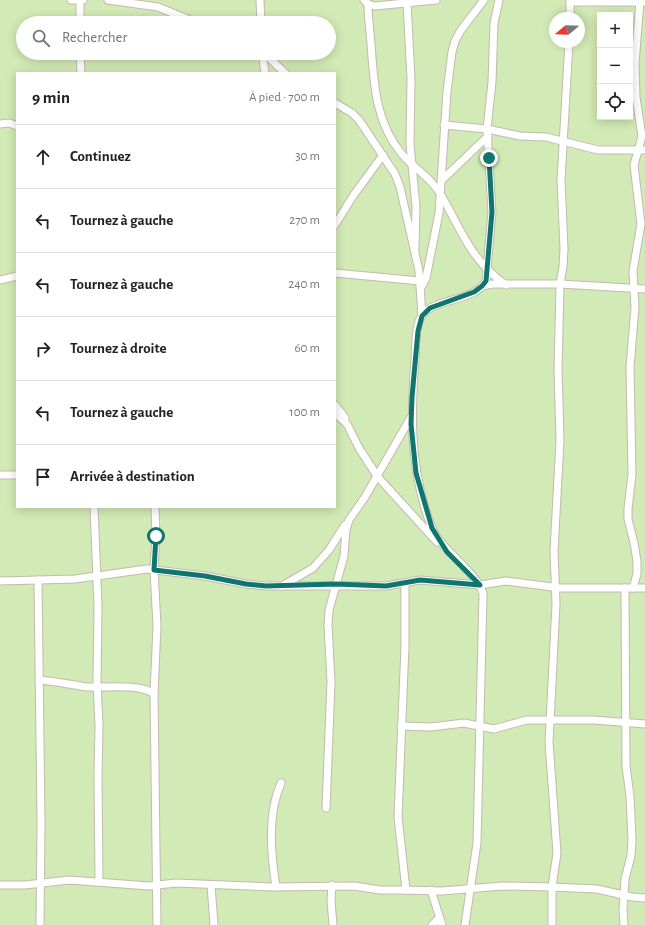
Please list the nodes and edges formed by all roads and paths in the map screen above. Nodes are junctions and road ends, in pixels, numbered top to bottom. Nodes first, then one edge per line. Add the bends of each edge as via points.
1 (71, 0) edge
2 (81, 0) edge
3 (108, 0) edge
4 (260, 0) edge
5 (436, 0) edge
6 (484, 0) edge
7 (499, 0) edge
8 (570, 1) edge
9 (642, 1) edge
10 (366, 2) edge
11 (407, 3) junction
12 (570, 12) edge
13 (80, 16) edge
14 (180, 16) edge
15 (261, 16) edge
16 (569, 48) edge
17 (80, 60) edge
18 (264, 60) edge
19 (271, 60) edge
20 (81, 72) edge
21 (266, 72) edge
22 (284, 72) edge
23 (336, 105) edge
24 (0, 124) edge
25 (444, 125) junction
26 (16, 126) edge
27 (488, 133) junction
28 (562, 142) junction
29 (642, 150) edge
30 (383, 155) junction
31 (411, 163) junction
32 (442, 180) junction
33 (440, 193) junction
34 (336, 223) edge
35 (415, 251) junction
36 (488, 271) junction
37 (336, 273) edge
38 (16, 276) edge
39 (0, 280) edge
40 (420, 284) junction
41 (560, 284) junction
42 (506, 285) junction
43 (482, 286) junction
44 (633, 288) junction
45 (645, 289) edge
46 (422, 316) junction
47 (336, 406) edge
48 (336, 414) edge
49 (411, 415) junction
50 (347, 424) junction
51 (0, 475) edge
52 (16, 475) edge
53 (377, 476) junction
54 (94, 508) edge
55 (155, 508) edge
56 (349, 520) junction
57 (447, 552) junction
58 (154, 570) junction
59 (97, 576) junction
60 (38, 580) junction
61 (0, 581) edge
62 (405, 583) junction
63 (336, 584) junction
64 (480, 585) junction
65 (282, 586) junction
66 (556, 587) junction
67 (625, 588) junction
68 (633, 588) junction
69 (645, 588) edge
70 (39, 680) junction
71 (97, 687) junction
72 (154, 694) junction
73 (550, 721) junction
74 (627, 723) junction
75 (645, 724) edge
76 (401, 726) junction
77 (479, 727) junction
78 (281, 784) dead end
79 (326, 808) dead end
80 (99, 882) junction
81 (41, 883) junction
82 (0, 885) edge
83 (211, 885) junction
84 (155, 886) junction
85 (332, 886) junction
86 (276, 887) junction
87 (552, 887) junction
88 (470, 889) junction
89 (406, 890) junction
90 (431, 890) junction
91 (624, 895) junction
92 (645, 898) edge
93 (441, 922) edge
94 (40, 925) edge
95 (157, 925) edge
96 (214, 925) edge
97 (334, 925) edge
98 (432, 925) edge
99 (464, 925) edge
100 (552, 925) edge
101 (624, 925) edge

1 - 2 street
2 - 13 street
3 - 14 street via 158,7
4 - 15 street
5 - 11 street
6 - 25 street via 455,41
7 - 27 street via 494,23
8 - 9 street
8 - 12 street
9 - 29 street via 635,64
10 - 11 street via 375,6
10 - 31 street via 376,102 393,142
11 - 31 street
16 - 28 street
17 - 20 street
18 - 21 street
19 - 22 street
23 - 30 street via 352,113
24 - 26 street
25 - 27 street
25 - 32 street
27 - 28 street via 546,137
27 - 32 street
27 - 36 street via 492,212
28 - 29 street via 598,150
28 - 41 street via 561,203 564,249
29 - 44 street via 634,165 640,224
30 - 34 street
30 - 35 street via 400,187
31 - 33 street
31 - 35 street via 416,206
32 - 33 street
33 - 36 street via 468,246
33 - 40 street via 429,265 426,278
35 - 40 street
36 - 42 street
36 - 43 street
37 - 40 street
38 - 39 street
40 - 46 street
41 - 42 street
41 - 44 street
41 - 66 street via 560,440 554,552
42 - 43 street
43 - 46 street via 466,296 430,308
44 - 45 street
44 - 68 street via 635,307 630,367 632,474 628,519 637,562
46 - 49 street via 417,341
47 - 50 street
48 - 50 street
49 - 53 street
49 - 57 street via 420,492 432,528
50 - 53 street
51 - 52 street
53 - 56 street
53 - 57 street
54 - 59 street
55 - 58 street
56 - 63 street via 344,540 344,556
56 - 65 street via 313,568
57 - 64 street
58 - 59 street
58 - 65 street via 246,584
58 - 72 street via 157,626
59 - 60 street
59 - 71 street
60 - 61 street
60 - 70 street
62 - 63 street via 386,586
62 - 64 street via 431,580
62 - 76 street
63 - 65 street
63 - 79 street via 331,599 328,625 331,682
64 - 66 street via 506,581
64 - 77 street via 483,594 483,625
66 - 67 street
66 - 73 street
67 - 68 street
67 - 74 street
68 - 69 street
70 - 71 street
70 - 81 street
71 - 72 street via 141,689
71 - 80 street
72 - 84 street
73 - 74 street via 594,720
73 - 77 street via 522,720 494,729
73 - 87 street via 549,742 557,853
74 - 75 street
74 - 91 street via 626,766 632,840
76 - 77 street via 431,727 455,723
76 - 89 street via 398,817
77 - 88 street via 476,843
78 - 86 street via 272,824
80 - 81 street via 69,880
80 - 84 street
81 - 82 street
81 - 94 street
83 - 84 street via 176,883
83 - 86 street
83 - 96 street
84 - 95 street
85 - 86 street
85 - 89 street
85 - 97 street
87 - 88 street via 502,886
87 - 91 street via 597,889
87 - 100 street
88 - 90 street
88 - 99 street
89 - 90 street
90 - 93 street
91 - 92 street
91 - 101 street
93 - 98 street

